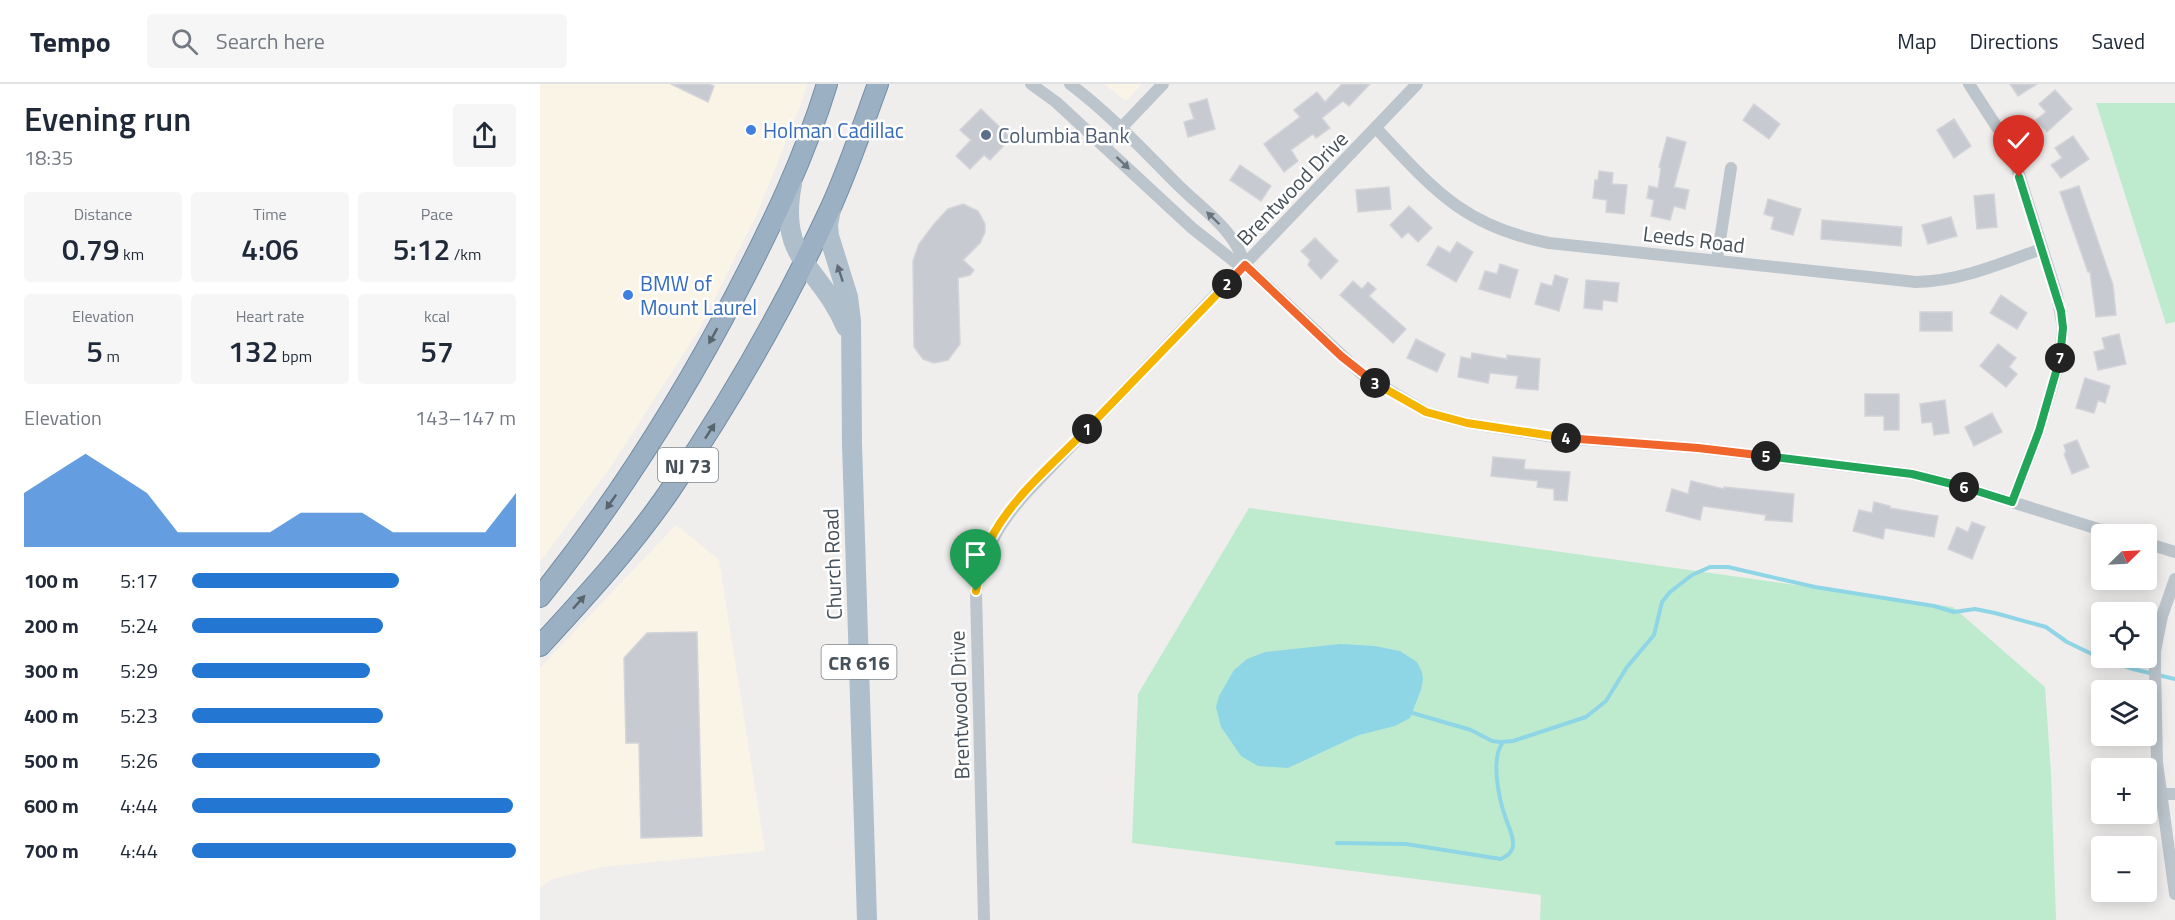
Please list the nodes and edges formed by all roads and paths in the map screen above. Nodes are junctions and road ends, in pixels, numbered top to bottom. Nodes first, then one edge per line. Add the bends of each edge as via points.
1 (822, 84) edge
2 (827, 84) edge
3 (878, 84) edge
4 (1031, 84) edge
5 (1070, 84) edge
6 (1163, 84) edge
7 (1417, 84) edge
8 (1969, 84) edge
9 (819, 110) junction
10 (1121, 128) junction
11 (1376, 128) junction
12 (1104, 146) junction
13 (1731, 168) dead end
14 (794, 173) junction
15 (831, 206) junction
16 (2041, 249) junction
17 (1717, 260) junction
18 (803, 263) junction
19 (1245, 265) junction
20 (852, 351) junction
21 (2012, 502) junction
22 (2091, 527) edge
23 (2157, 546) edge
24 (2175, 552) edge
25 (2175, 579) edge
26 (540, 597) edge
27 (540, 646) edge
28 (2161, 794) junction
29 (2175, 794) edge
30 (2175, 894) edge
31 (867, 920) edge
32 (984, 920) edge

1 - 9 main road
2 - 9 highway, NJ 73
3 - 15 highway, NJ 73
4 - 12 street
5 - 10 street
6 - 10 street
7 - 11 street, Brentwood Drive
8 - 16 street via 2011,149
9 - 14 highway, NJ 73
10 - 12 street
19 -> 10 street via 1229,234
11 - 17 street, Leeds Road via 1437,191 1471,216 1511,235 1558,244
11 - 19 street, Brentwood Drive
12 -> 19 street via 1206,240 1234,262
13 - 17 street
14 - 18 main road, Church Road / CR 616 via 788,208 789,234
14 -> 26 highway, NJ 73 via 750,268 671,411
15 - 18 highway, NJ 73
20 -> 15 main road, Church Road / CR 616 via 848,297 829,236
16 - 17 street, Leeds Road via 1976,272 1924,282
16 - 21 street via 2061,311 2062,346 2039,431
18 - 20 main road, Church Road / CR 616 via 834,301
27 -> 18 highway, NJ 73 via 637,535 686,467 744,376
19 - 21 street via 1362,374 1426,412 1467,423 1561,438 1698,448 1912,474
19 - 32 street, Brentwood Drive via 1015,505 994,533 981,564 976,619
20 - 31 main road, Church Road / CR 616
21 - 22 street
23 - 24 street
25 - 28 street via 2162,616 2156,651 2155,726
28 - 29 street
28 - 30 street

